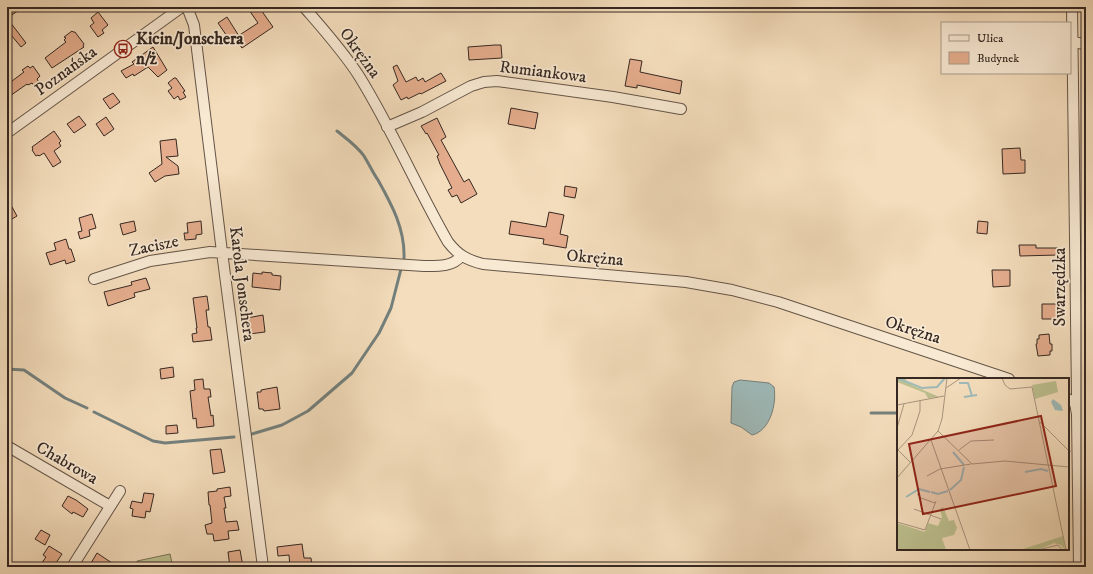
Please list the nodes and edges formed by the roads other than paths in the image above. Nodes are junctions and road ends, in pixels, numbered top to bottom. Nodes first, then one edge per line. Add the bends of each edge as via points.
1 (182, 7) edge
2 (187, 7) edge
3 (304, 7) edge
4 (1072, 7) edge
5 (1073, 42) junction
6 (1086, 46) edge
7 (681, 109) dead end
8 (387, 127) junction
9 (7, 133) edge
10 (222, 252) junction
11 (461, 256) junction
12 (94, 279) dead end
13 (1006, 378) edge
14 (1071, 401) edge
15 (1086, 404) edge
16 (7, 446) edge
17 (120, 491) dead end
18 (110, 506) junction
19 (72, 567) edge
20 (263, 567) edge
21 (1078, 567) edge

1 - 9 street, Poznańska
2 - 10 street, Karola Jonschera via 194,25
3 - 8 street, Okrężna via 350,63
4 - 5 street, Swarzędzka
5 - 6 street
5 - 14 street, Swarzędzka via 1077,395
7 - 8 street, Rumiankowa via 497,81 471,86
8 - 11 street, Okrężna via 446,237
10 - 11 street, Zacisze via 424,266 451,264
10 - 12 street, Zacisze via 150,261
10 - 20 street, Karola Jonschera
11 - 13 street, Okrężna via 483,264 686,282 732,290 778,302
14 - 15 street
14 - 21 street, Swarzędzka via 1077,414
16 - 18 street, Chabrowa
17 - 18 street, Chabrowa
18 - 19 street, Chabrowa

